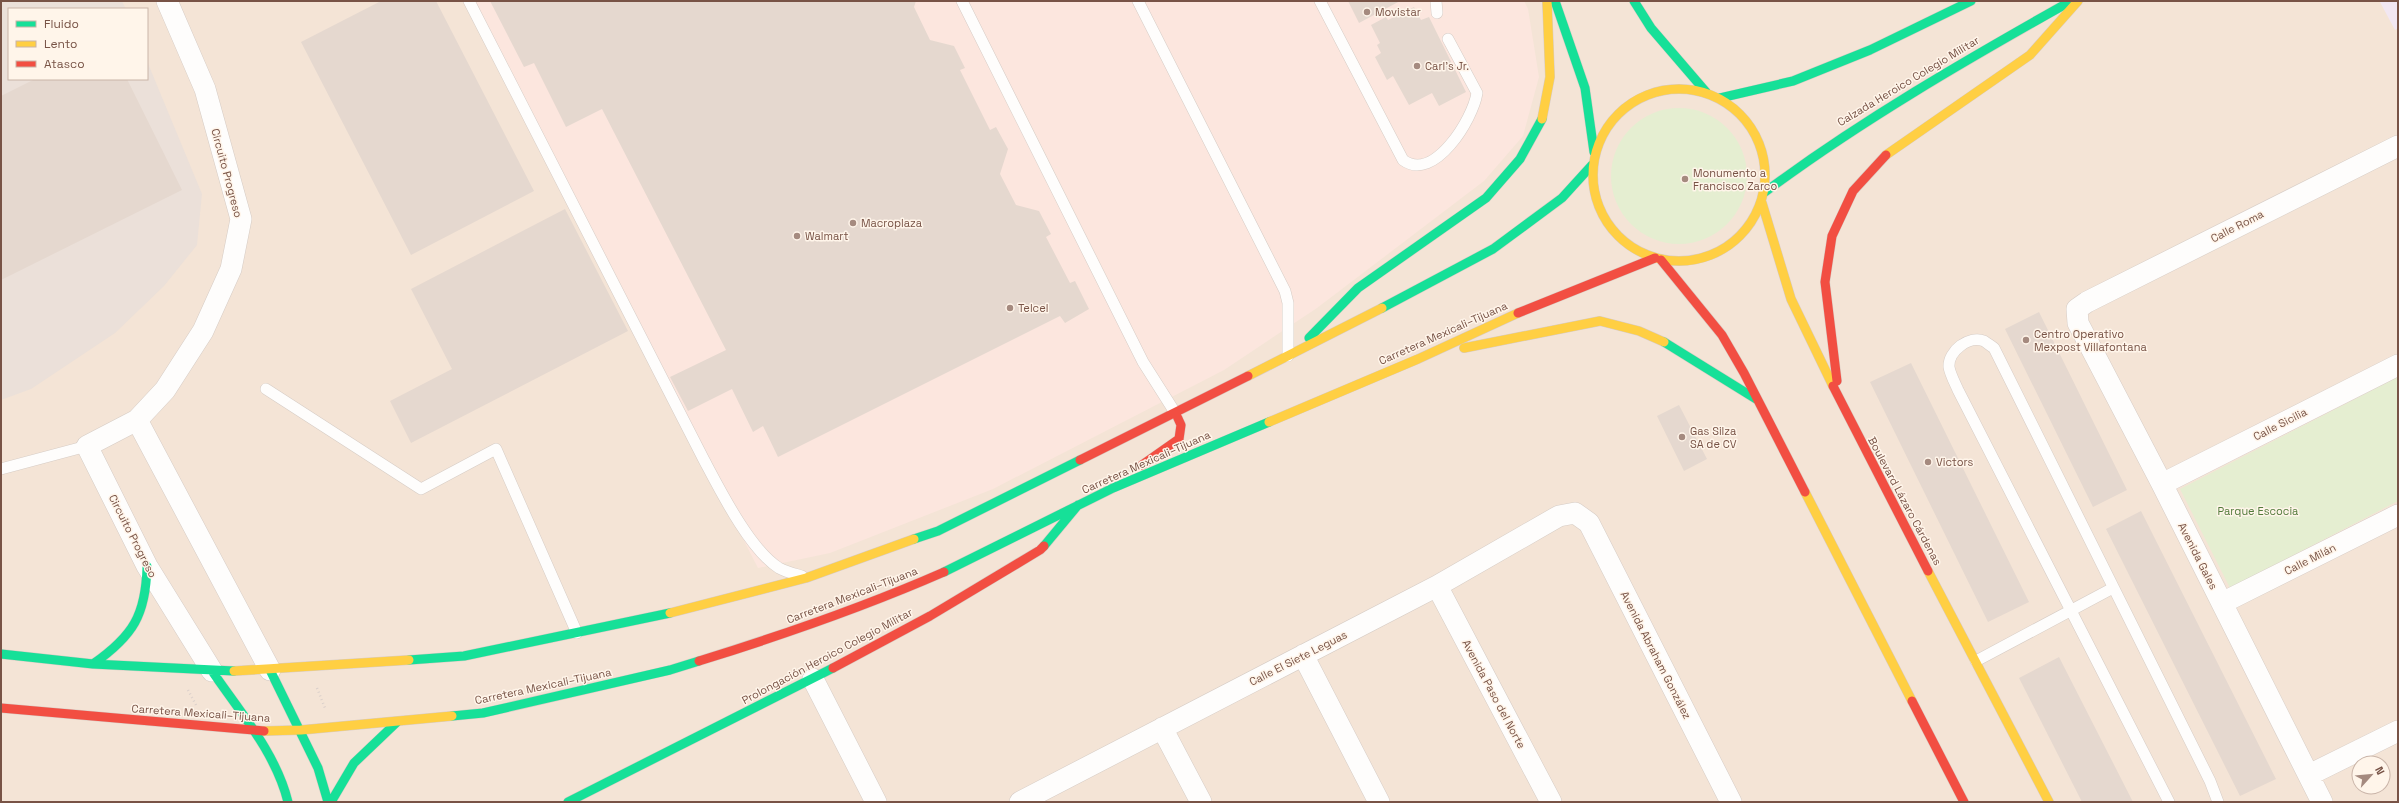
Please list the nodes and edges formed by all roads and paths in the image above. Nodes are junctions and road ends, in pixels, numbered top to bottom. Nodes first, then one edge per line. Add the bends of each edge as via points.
1 (167, 1) edge
2 (469, 1) edge
3 (962, 1) edge
4 (1138, 1) edge
5 (1320, 1) edge
6 (1436, 1) edge
7 (1547, 1) edge
8 (1555, 1) edge
9 (1634, 1) edge
10 (1971, 1) edge
11 (2071, 1) edge
12 (2078, 1) edge
13 (1437, 13) dead end
14 (1448, 39) dead end
15 (1706, 92) junction
16 (1720, 98) junction
17 (2398, 146) edge
18 (1594, 152) junction
19 (1592, 165) junction
20 (1765, 192) junction
21 (1762, 203) junction
22 (1658, 259) junction
23 (2077, 310) joint
24 (1293, 353) junction
25 (1418, 359) junction
26 (2398, 365) edge
27 (266, 388) dead end
28 (1759, 401) junction
29 (1840, 404) junction
30 (1176, 414) junction
31 (137, 420) junction
32 (87, 446) junction
33 (1, 469) edge
34 (2162, 484) junction
35 (1113, 488) junction
36 (1078, 505) junction
37 (1575, 513) joint
38 (2398, 515) edge
39 (147, 566) junction
40 (806, 578) junction
41 (1437, 586) junction
42 (2113, 588) junction
43 (2222, 603) junction
44 (2071, 611) junction
45 (577, 633) junction
46 (1, 654) edge
47 (1303, 655) junction
48 (1976, 661) junction
49 (93, 664) junction
50 (309, 667) junction
51 (178, 670) junction
52 (270, 670) junction
53 (212, 671) junction
54 (813, 679) junction
55 (1, 708) edge
56 (397, 722) junction
57 (207, 727) junction
58 (333, 727) junction
59 (1162, 728) junction
60 (301, 730) junction
61 (252, 731) junction
62 (2398, 731) edge
63 (2309, 775) junction
64 (1040, 797) edge
65 (288, 802) edge
66 (328, 802) edge
67 (331, 802) edge
68 (568, 802) edge
69 (876, 802) edge
70 (1020, 802) edge
71 (1201, 802) edge
72 (1379, 802) edge
73 (1551, 802) edge
74 (1731, 802) edge
75 (1964, 802) edge
76 (2049, 802) edge
77 (2169, 802) edge
78 (2218, 802) edge
79 (2322, 802) edge

1 - 31 street, Circuito Progreso via 205,89 241,219 231,269 203,331 165,390
2 - 40 lane via 731,508 757,547 779,568
3 - 30 lane via 1156,385
4 - 24 lane via 1278,277 1288,303
5 - 14 lane via 1403,160 1410,166 1418,166 1437,156 1460,134 1470,116 1476,97 1477,93
6 - 13 lane
7 - 24 main road via 1550,77 1542,121 1520,159 1486,198 1358,288
8 - 18 main road via 1585,88
9 - 15 main road via 1651,28
10 - 16 main road via 1870,50 1792,81
11 - 20 main road, Calzada Heroico Colegio Militar via 1958,63 1886,107 1815,153
12 - 29 main road via 2030,55 1890,151 1853,191 1832,236 1825,282
15 - 16 main road
15 - 18 main road via 1686,88 1665,89 1646,95 1628,105 1613,119
16 - 20 main road via 1738,111 1752,128 1762,148 1766,170
17 - 23 street, Calle Roma via 2086,302
18 - 19 main road
19 - 22 main road via 1594,190 1602,213 1611,226 1634,248
19 - 24 main road via 1562,198 1493,249
20 - 21 main road
21 - 22 main road via 1751,224 1740,236 1715,254 1692,261
21 - 29 main road, Boulevard Lázaro Cárdenas via 1791,299
22 - 25 main road, Carretera Mexicali–Tijuana via 1538,304
22 - 28 main road via 1722,335
23 - 34 street, Avenida Gales via 2078,323
24 - 30 main road
25 - 28 main road via 1535,332 1600,321 1633,329 1662,342 1709,368
25 - 35 main road, Carretera Mexicali–Tijuana
26 - 34 street, Calle Sicilia
27 - 45 lane via 421,489 496,449
28 - 75 main road
29 - 48 main road, Boulevard Lázaro Cárdenas
30 - 35 main road via 1181,425 1179,439
30 - 40 main road via 938,531
31 - 32 street, Circuito Progreso
31 - 52 street
32 - 33 lane
32 - 39 street, Circuito Progreso
34 - 43 street, Avenida Gales
35 - 36 main road, Carretera Mexicali–Tijuana
36 - 54 main road, Prolongación Heroico Colegio Militar via 1040,550 930,616
36 - 56 main road, Carretera Mexicali–Tijuana via 964,563 788,633 670,670 483,713
37 - 41 street, Calle El Siete Leguas via 1560,516
37 - 74 street, Avenida Abraham González via 1589,524
38 - 43 street, Calle Milán
39 - 49 main road via 148,590 131,634 113,651
39 - 53 street, Circuito Progreso
40 - 45 main road via 659,616
41 - 47 street, Calle El Siete Leguas
41 - 73 street, Avenida Paso del Norte
42 - 44 lane
42 - 44 lane via 1994,348 1983,341 1973,340 1958,348 1950,355 1949,368 1958,390
42 - 78 lane via 2210,781
43 - 63 street, Avenida Gales
44 - 48 lane
44 - 77 lane
45 - 50 main road via 464,656
46 - 49 main road
47 - 59 street, Calle El Siete Leguas
47 - 72 street
48 - 76 main road, Boulevard Lázaro Cárdenas
49 - 51 main road
50 - 52 main road
50 - 58 path
51 - 53 main road
51 - 57 path
52 - 53 main road
52 - 60 main road
53 - 61 main road
54 - 68 main road, Prolongación Heroico Colegio Militar
54 - 69 street
55 - 57 main road, Carretera Mexicali–Tijuana
56 - 58 main road, Carretera Mexicali–Tijuana
56 - 67 main road via 354,764
57 - 61 main road, Carretera Mexicali–Tijuana
58 - 60 main road, Carretera Mexicali–Tijuana
59 - 64 street, Calle El Siete Leguas
59 - 71 street
60 - 61 main road, Carretera Mexicali–Tijuana
60 - 66 main road via 318,768
61 - 65 main road via 277,771 287,793
62 - 63 street
63 - 79 street, Avenida Gales
64 - 70 street, Calle El Siete Leguas

